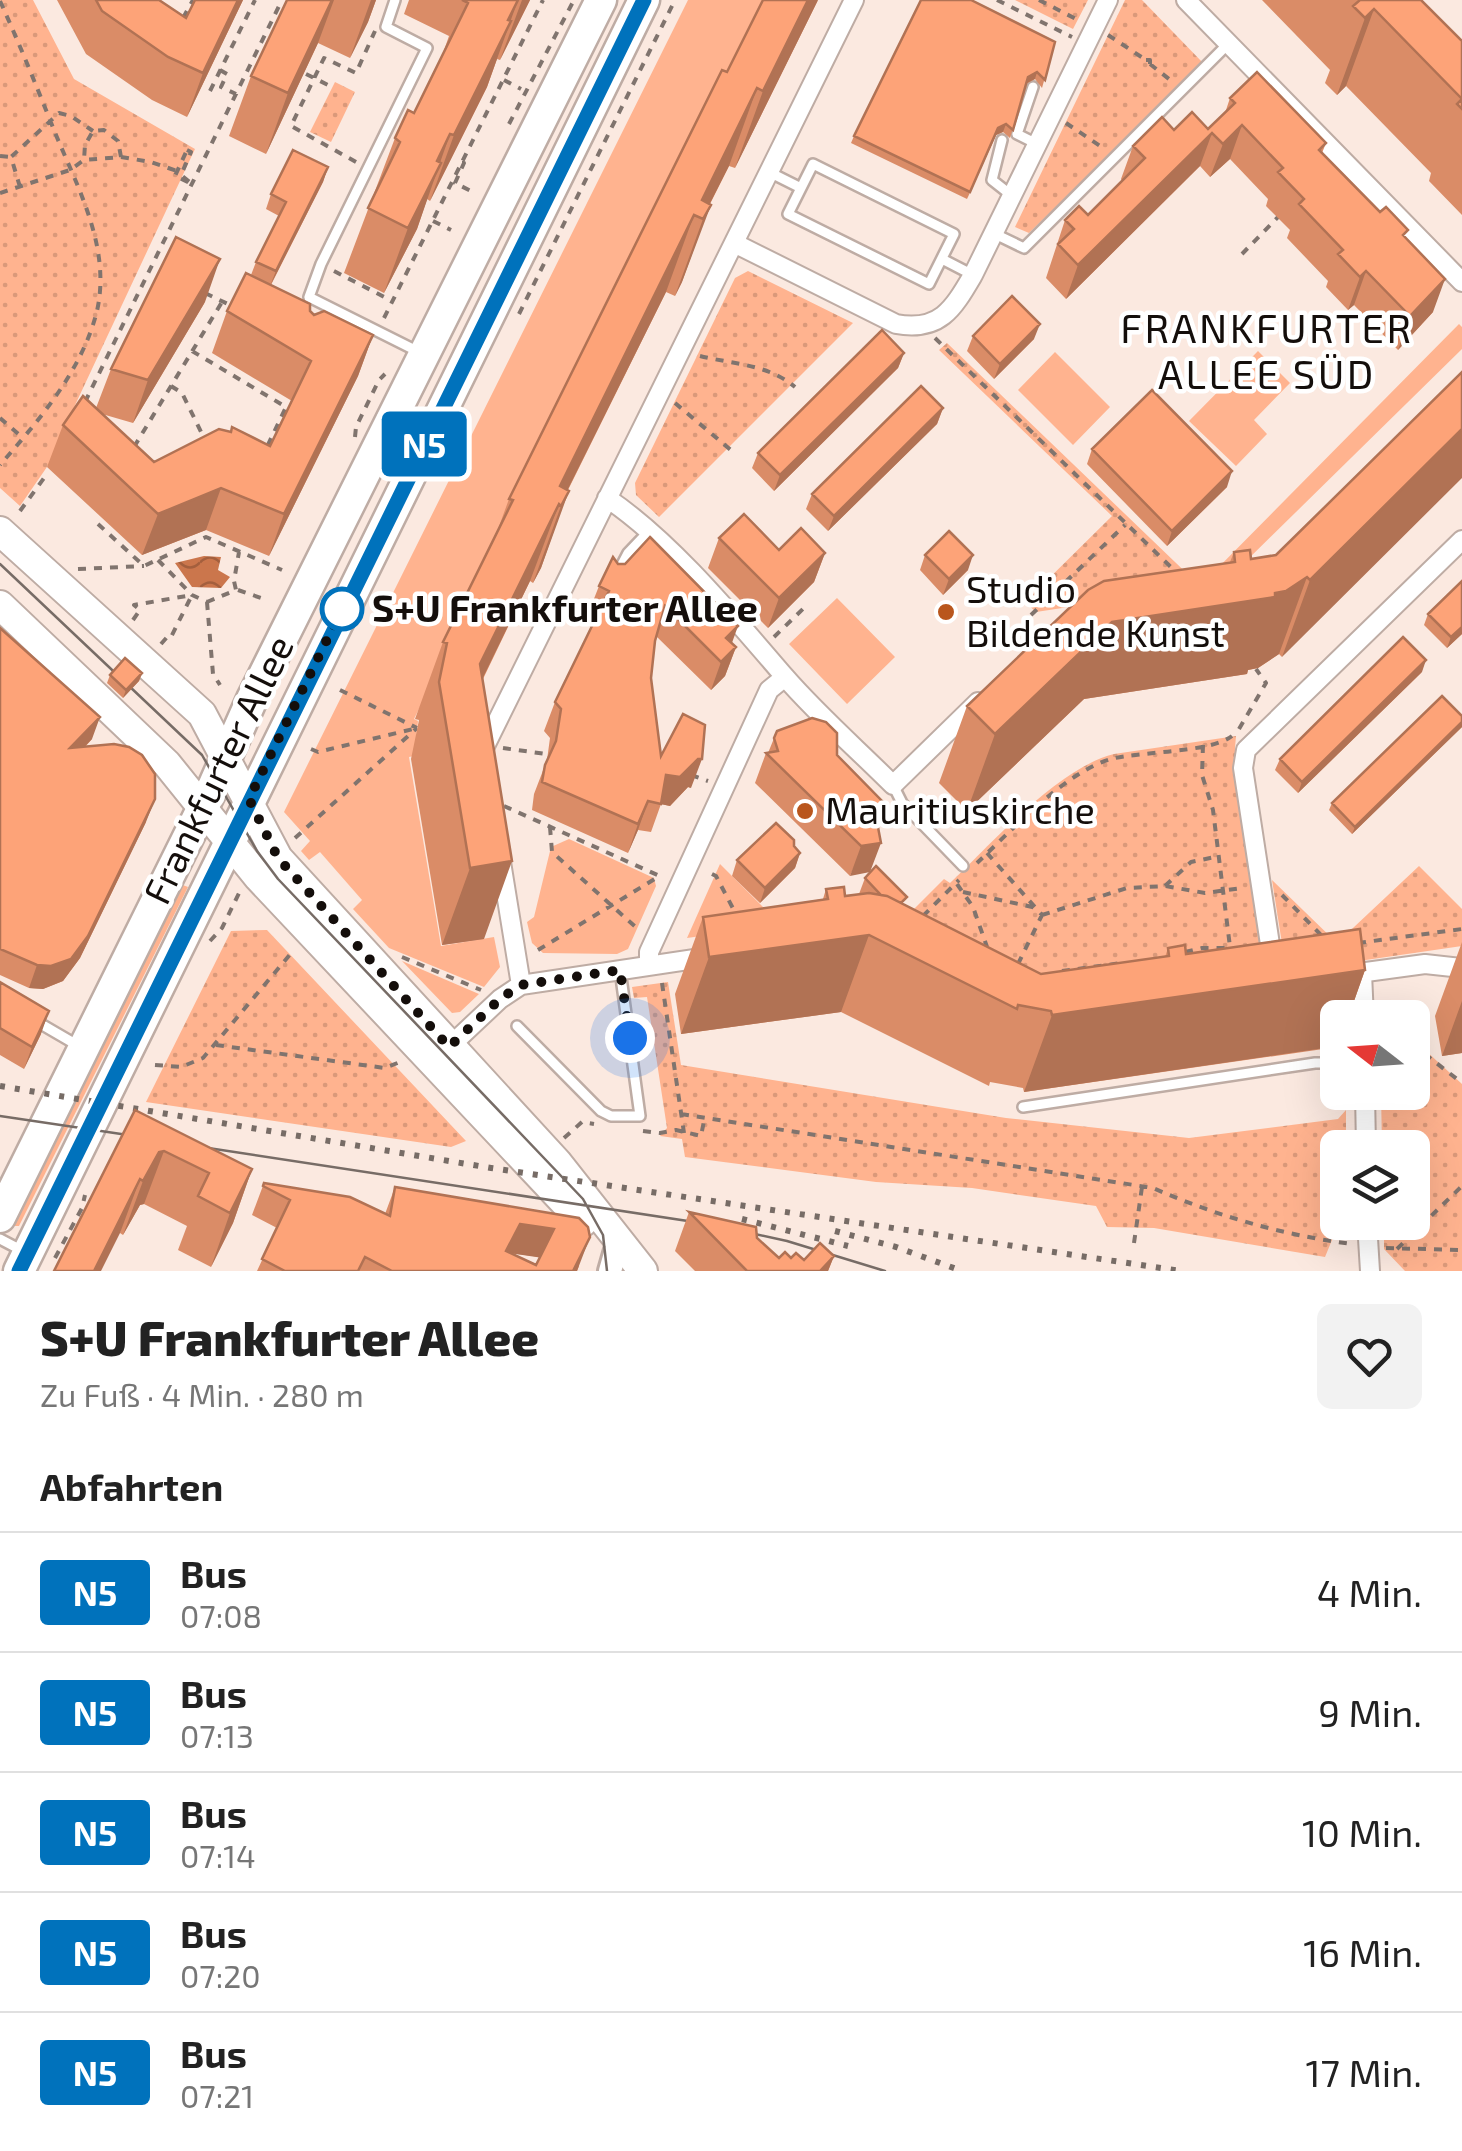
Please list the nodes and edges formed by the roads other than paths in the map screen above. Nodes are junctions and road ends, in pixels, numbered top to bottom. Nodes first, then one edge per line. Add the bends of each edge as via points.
1 (395, 0) edge
2 (600, 0) edge
3 (624, 0) edge
4 (644, 0) edge
5 (854, 0) edge
6 (1108, 0) edge
7 (1186, 0) edge
8 (625, 39) junction
9 (1229, 44) junction
10 (1033, 87) dead end
11 (1002, 140) dead end
12 (1037, 144) junction
13 (769, 172) junction
14 (801, 188) junction
15 (1012, 196) junction
16 (994, 233) junction
17 (734, 242) junction
18 (942, 260) junction
19 (973, 275) junction
20 (1462, 282) edge
21 (325, 305) junction
22 (318, 320) edge
23 (424, 354) junction
24 (607, 498) junction
25 (10, 521) edge
26 (648, 532) junction
27 (1462, 540) edge
28 (612, 585) edge
29 (0, 605) edge
30 (785, 676) junction
31 (988, 692) edge
32 (227, 757) junction
33 (484, 766) edge
34 (894, 785) junction
35 (249, 799) junction
36 (204, 807) junction
37 (496, 836) edge
38 (229, 840) junction
39 (963, 866) dead end
40 (722, 955) edge
41 (654, 965) junction
42 (1462, 968) edge
43 (620, 970) junction
44 (1362, 973) junction
45 (1328, 977) edge
46 (1276, 984) edge
47 (521, 985) junction
48 (1363, 1000) edge
49 (28, 1017) edge
50 (517, 1026) dead end
51 (449, 1047) junction
52 (84, 1049) junction
53 (1320, 1064) edge
54 (1024, 1107) dead end
55 (0, 1218) edge
56 (0, 1239) edge
57 (1368, 1240) edge
58 (618, 1243) junction
59 (33, 1263) edge
60 (610, 1271) edge
61 (643, 1271) edge
62 (1370, 1271) edge

1 - 21 lane via 386,28 427,48 321,264 309,297
2 - 23 main road, Frankfurter Allee
3 - 8 street
4 - 8 main road, Frankfurter Allee
5 - 13 street
6 - 12 street via 1086,30
7 - 9 street
8 - 35 main road, Frankfurter Allee
9 - 16 lane via 1024,248
9 - 20 street
10 - 12 lane via 1017,134
11 - 15 lane via 992,180
12 - 15 street
13 - 14 lane
13 - 17 street
14 - 18 lane via 813,164 954,234
14 - 18 lane via 788,214 929,284
15 - 16 street
16 - 19 street
17 - 19 street via 896,324 939,320
17 - 24 street
18 - 19 lane
21 - 22 lane
21 - 23 lane
23 - 32 main road, Frankfurter Allee
24 - 26 street
24 - 33 street via 488,735
25 - 32 main road via 202,714
26 - 28 lane via 628,552
26 - 30 street
27 - 46 street via 1246,750 1243,768
29 - 36 main road
30 - 34 street
30 - 41 street via 769,690 649,952
31 - 34 street
32 - 35 main road
32 - 36 main road, Frankfurter Allee
34 - 39 lane via 902,803
35 - 38 main road, Frankfurter Allee
35 - 51 main road via 278,858
36 - 38 main road
36 - 52 main road, Frankfurter Allee
37 - 47 street
38 - 58 main road via 585,1224
38 - 59 main road, Frankfurter Allee
40 - 41 street
41 - 43 street
42 - 44 street via 1424,964
43 - 47 street
43 - 50 lane via 640,1116 600,1111
44 - 45 street
44 - 48 street
47 - 51 street
49 - 52 lane
51 - 58 main road via 557,1162
52 - 55 main road, Frankfurter Allee
53 - 54 lane
56 - 59 lane
57 - 62 street
58 - 60 street
58 - 61 main road

